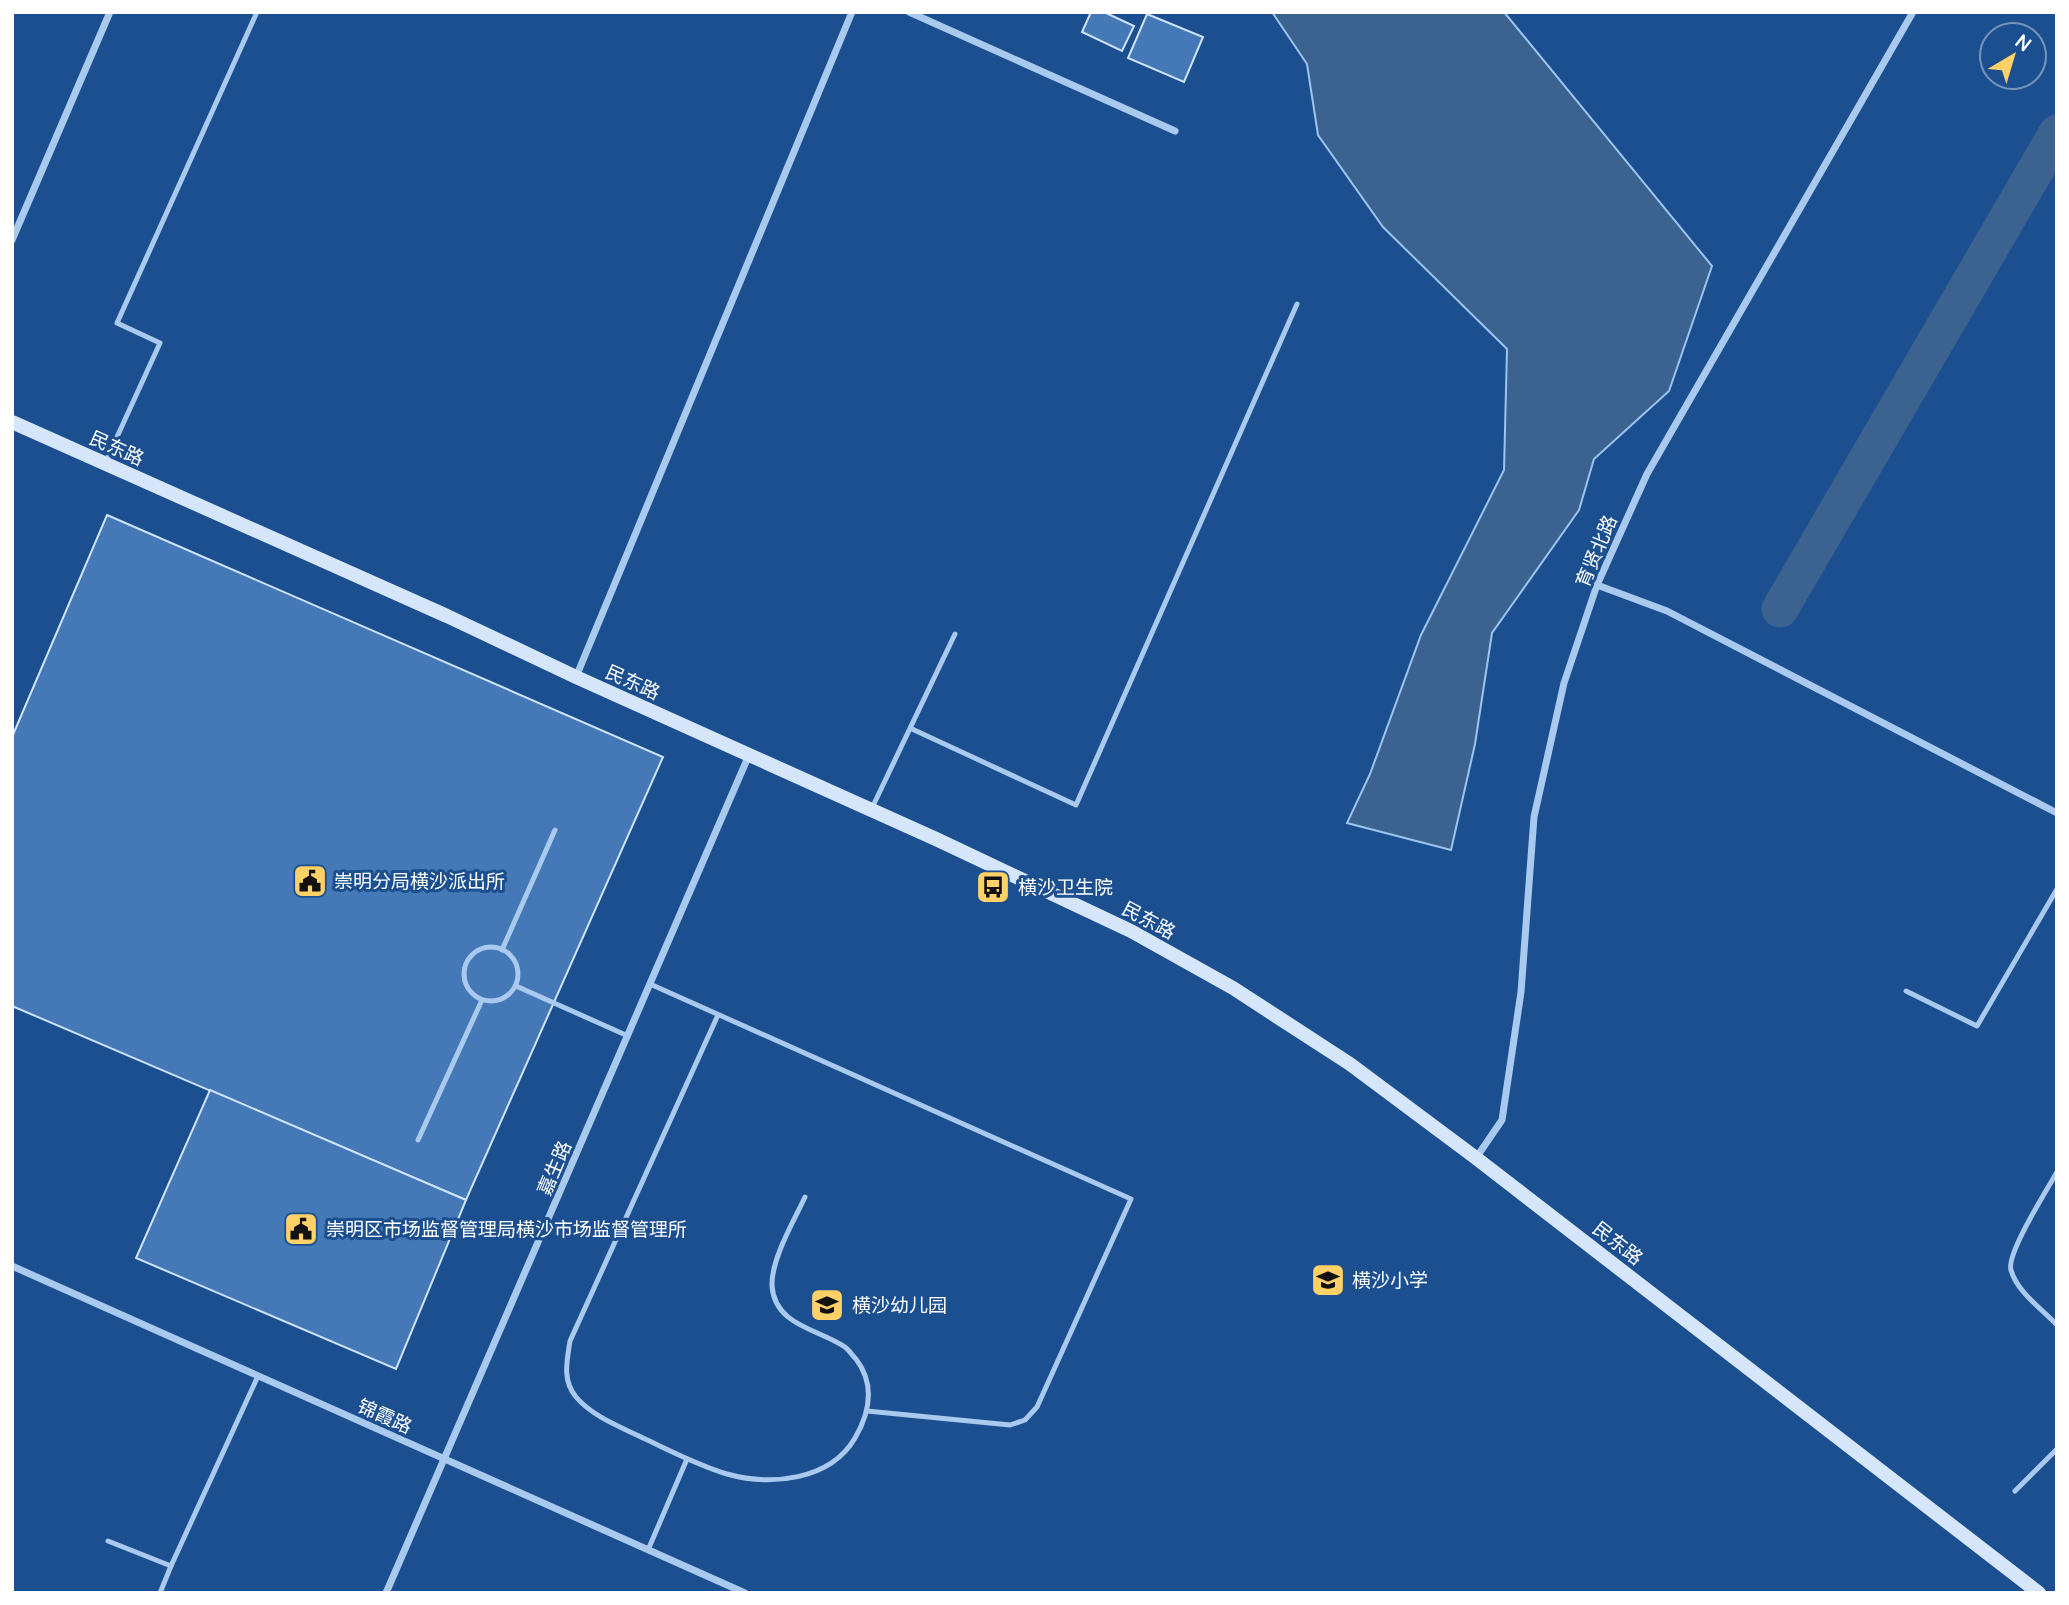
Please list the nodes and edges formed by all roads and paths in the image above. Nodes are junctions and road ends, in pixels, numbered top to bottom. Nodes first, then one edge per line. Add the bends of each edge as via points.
1 (110, 12) edge
2 (257, 12) edge
3 (852, 12) edge
4 (909, 12) edge
5 (1913, 12) edge
6 (1174, 131) dead end
7 (12, 240) edge
8 (1297, 304) dead end
9 (12, 422) edge
10 (105, 463) junction
11 (1597, 585) junction
12 (955, 634) dead end
13 (576, 677) junction
14 (912, 729) junction
15 (749, 755) junction
16 (872, 810) junction
17 (2057, 813) edge
18 (555, 830) dead end
19 (2057, 889) edge
20 (502, 950) junction
21 (650, 984) junction
22 (516, 986) junction
23 (1906, 991) dead end
24 (482, 1000) junction
25 (718, 1015) junction
26 (628, 1036) junction
27 (418, 1140) dead end
28 (1476, 1158) junction
29 (2057, 1172) edge
30 (805, 1197) dead end
31 (12, 1266) edge
32 (2057, 1325) edge
33 (258, 1376) junction
34 (867, 1411) junction
35 (2057, 1449) edge
36 (687, 1459) junction
37 (445, 1460) junction
38 (2015, 1491) dead end
39 (108, 1541) dead end
40 (648, 1550) junction
41 (171, 1566) junction
42 (160, 1593) edge
43 (386, 1593) edge
44 (745, 1593) edge
45 (2039, 1593) edge

1 - 7 street
2 - 10 lane via 117,323 160,343
3 - 13 street
4 - 6 street
5 - 11 street, 育贤北路 via 1647,474
8 - 14 lane via 1076,806
9 - 10 street, 民东路
10 - 13 street, 民东路
11 - 17 street via 1667,611
11 - 28 street, 育贤北路 via 1564,683 1534,817 1521,992 1502,1120
12 - 14 lane
13 - 15 street, 民东路
14 - 16 lane
15 - 16 street, 民东路
15 - 21 street, 嘉生路
16 - 28 street, 民东路 via 1131,931 1233,988 1350,1064
18 - 20 lane
19 - 23 lane via 1977,1026
20 - 22 lane via 516,964
20 - 24 lane via 483,948 468,960 464,978
21 - 25 lane
21 - 26 street, 嘉生路
22 - 24 lane via 499,1000
22 - 26 lane
24 - 27 lane
25 - 34 lane via 1131,1199 1037,1407 1024,1420 1010,1425
25 - 36 lane via 570,1341 565,1371 575,1396 597,1415
26 - 37 street, 嘉生路
28 - 45 street, 民东路
29 - 32 lane via 2014,1249 2010,1268 2018,1285
30 - 34 lane via 774,1267 772,1288 781,1312 803,1328 847,1348 870,1390
31 - 33 street, 锦霞路
33 - 37 street, 锦霞路
33 - 41 lane
34 - 36 lane via 854,1440 836,1461 810,1475 764,1480 728,1474
35 - 38 lane
36 - 40 lane
37 - 40 street, 锦霞路
37 - 43 street, 嘉生路
39 - 41 lane
40 - 44 street, 锦霞路
41 - 42 lane

